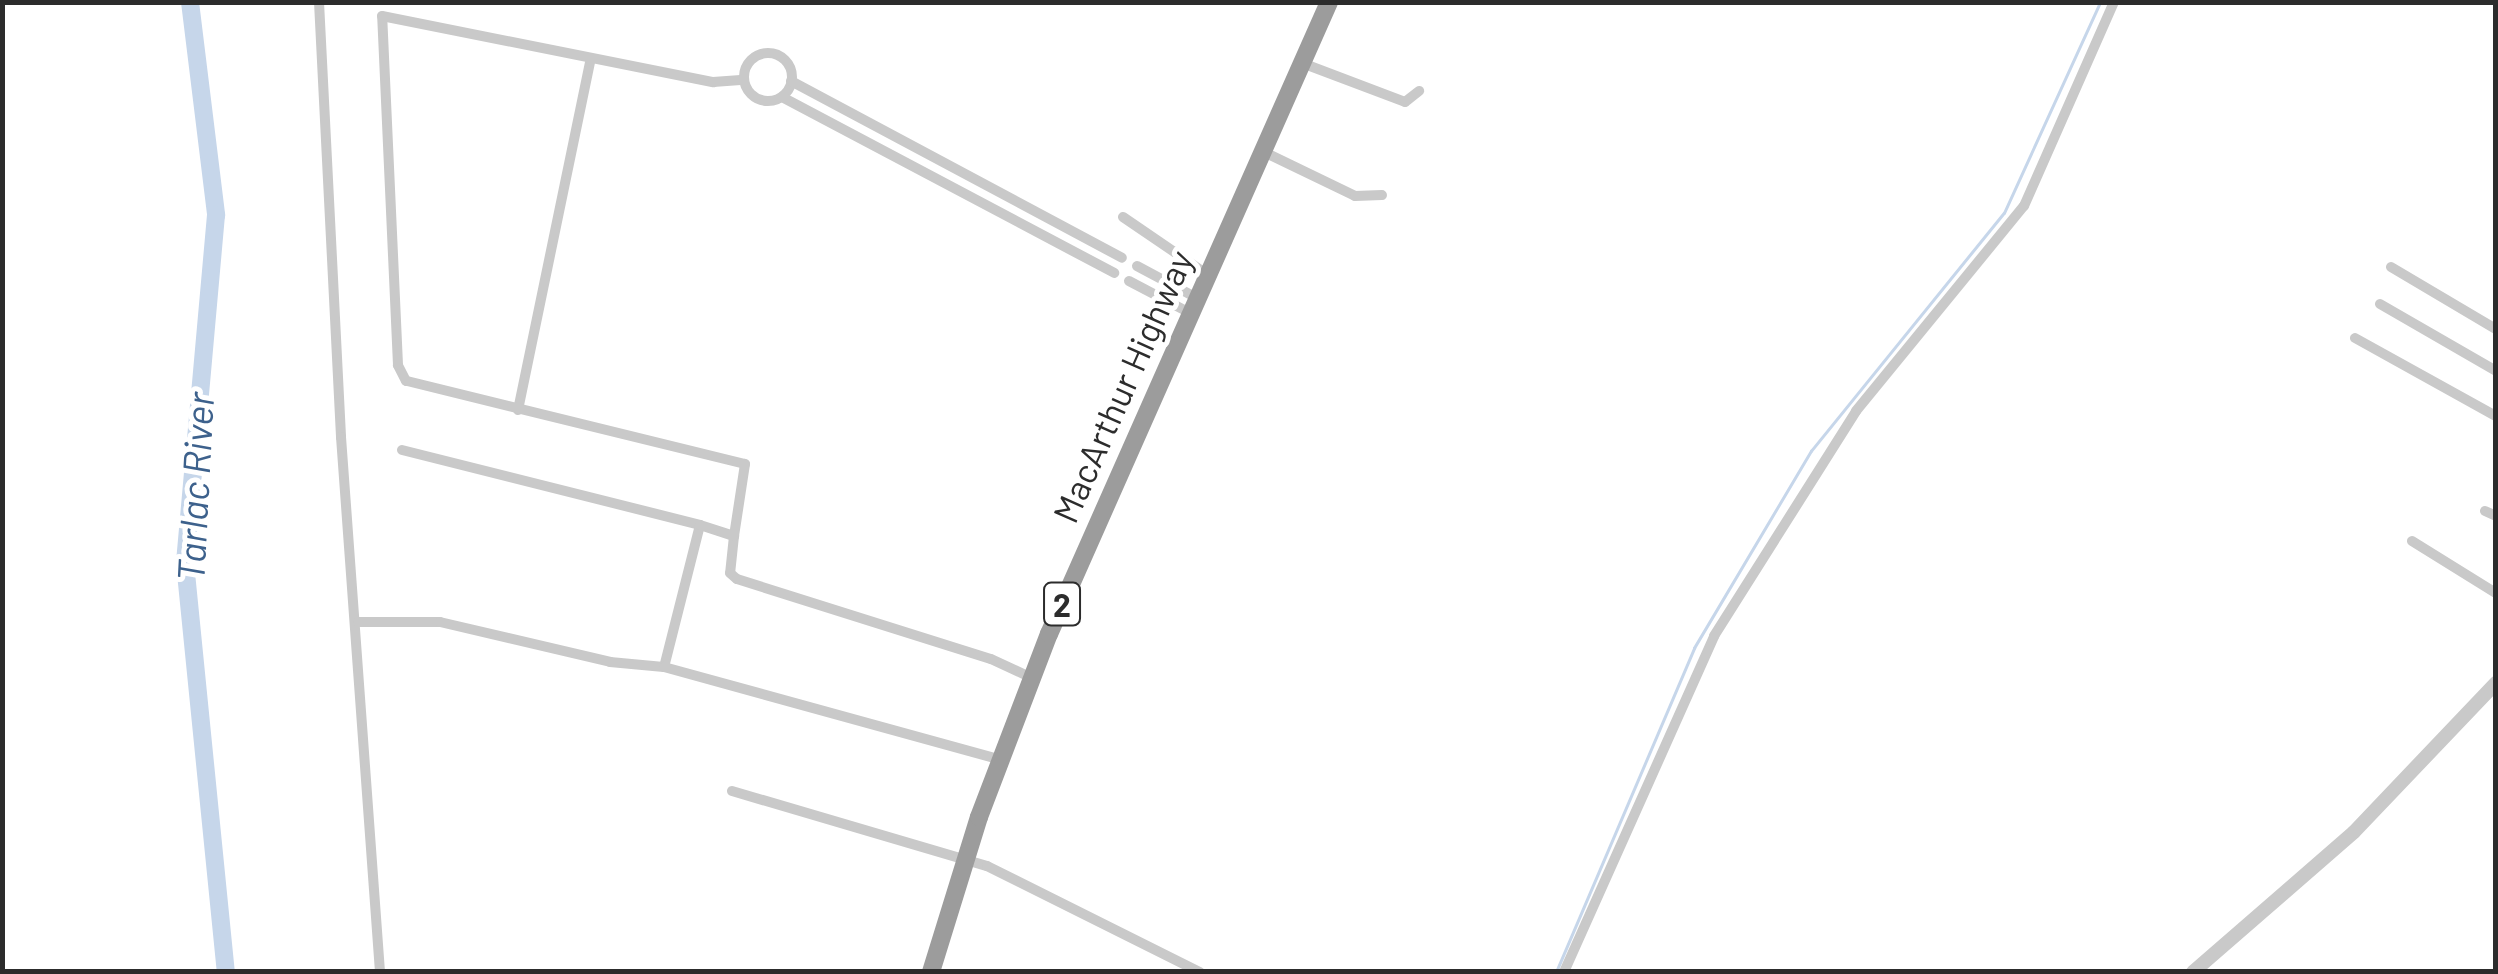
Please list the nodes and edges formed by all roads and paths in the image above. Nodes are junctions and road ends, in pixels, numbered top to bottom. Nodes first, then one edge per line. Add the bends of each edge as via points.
1 (319, 2) edge
2 (1330, 2) edge
3 (2114, 2) edge
4 (591, 58) junction
5 (1302, 63) junction
6 (744, 80) junction
7 (791, 81) junction
8 (1419, 92) dead end
9 (782, 97) junction
10 (881, 129) junction
11 (872, 145) junction
12 (1261, 150) junction
13 (959, 171) junction
14 (951, 186) junction
15 (1382, 195) dead end
16 (1034, 212) junction
17 (1122, 217) dead end
18 (1029, 228) junction
19 (1122, 258) dead end
20 (1136, 266) dead end
21 (2391, 267) dead end
22 (1205, 272) junction
23 (1114, 273) dead end
24 (1129, 280) dead end
25 (2380, 304) dead end
26 (1191, 305) junction
27 (2496, 329) edge
28 (2355, 338) dead end
29 (2496, 372) edge
30 (518, 410) junction
31 (2496, 416) edge
32 (402, 450) dead end
33 (700, 525) junction
34 (734, 536) junction
35 (2412, 541) dead end
36 (2496, 592) edge
37 (358, 622) junction
38 (664, 667) junction
39 (1032, 678) junction
40 (2496, 683) edge
41 (999, 759) junction
42 (732, 791) dead end
43 (964, 860) junction
44 (380, 972) edge
45 (932, 972) edge
46 (1200, 972) edge
47 (1564, 972) edge
48 (2193, 972) edge

1 - 37 street via 341,437
2 - 5 highway, MacArthur Highway / 2
3 - 47 street via 2024,206 1856,410 1714,636
4 - 6 street via 712,82
4 - 30 street
4 - 30 street via 382,16 398,365 406,381 421,388
5 - 8 street via 1405,102
5 - 12 highway, MacArthur Highway / 2
6 - 7 street via 751,60 763,54 787,62
6 - 9 street via 758,99
7 - 9 street
7 - 10 street
9 - 11 street
10 - 11 street
10 - 13 street
11 - 14 street
12 - 15 street via 1355,196
12 - 22 highway, MacArthur Highway / 2
13 - 14 street
13 - 16 street
14 - 18 street
16 - 18 street
16 - 19 street
17 - 22 street
18 - 23 street
20 - 26 street
21 - 27 street
22 - 26 highway, MacArthur Highway / 2
24 - 26 street
25 - 29 street
26 - 39 highway, MacArthur Highway / 2
28 - 31 street
30 - 34 street via 745,464
32 - 33 street
33 - 34 street
33 - 38 street
34 - 39 street via 730,573 737,579 992,659
35 - 36 street
37 - 38 street via 440,622 610,662
37 - 44 street
38 - 41 street
39 - 41 highway, MacArthur Highway / 2
40 - 48 street via 2354,832 2255,925
41 - 43 highway, MacArthur Highway / 2
42 - 43 street
43 - 45 highway, MacArthur Highway / 2
43 - 46 street

